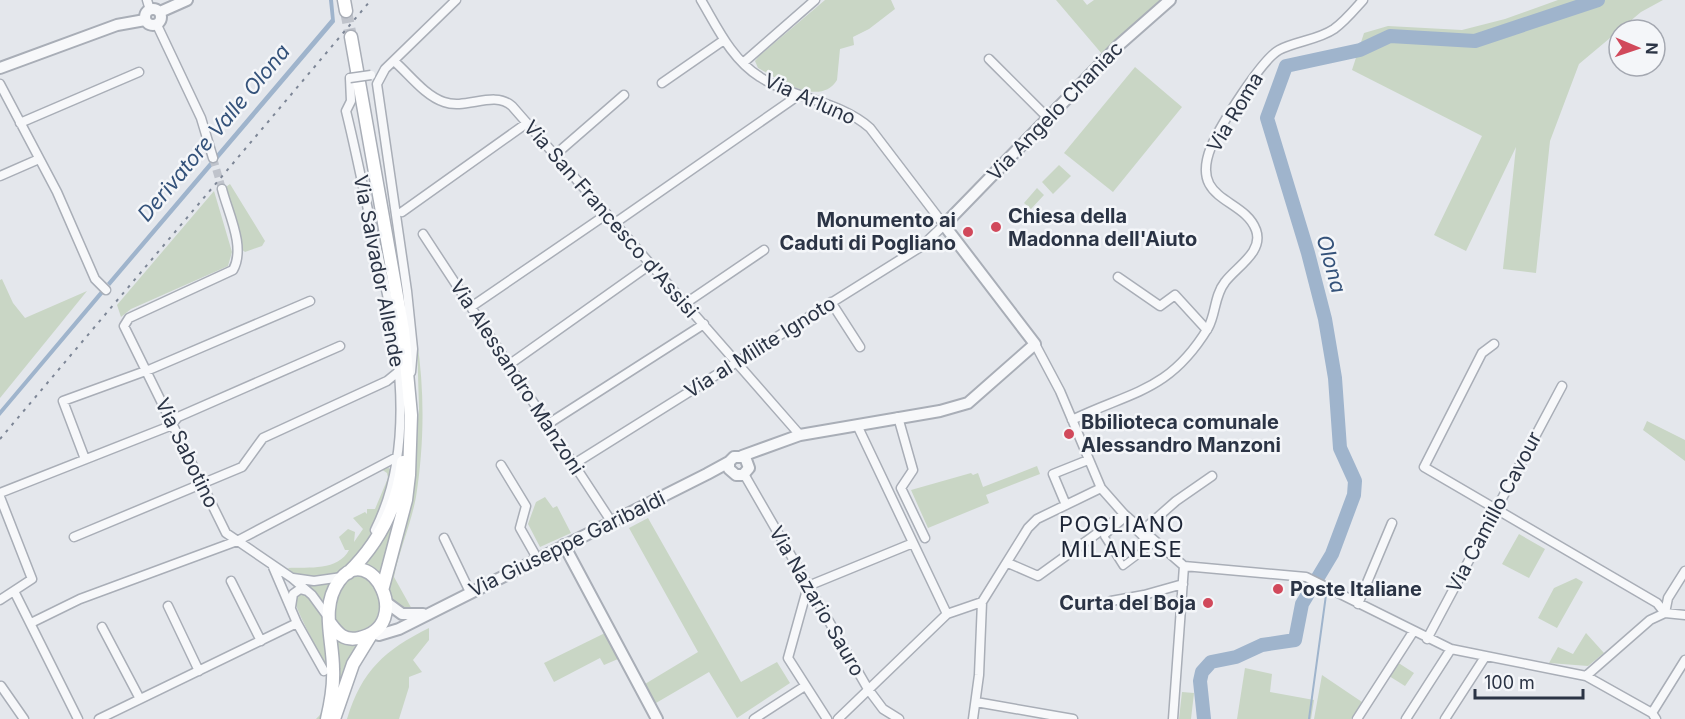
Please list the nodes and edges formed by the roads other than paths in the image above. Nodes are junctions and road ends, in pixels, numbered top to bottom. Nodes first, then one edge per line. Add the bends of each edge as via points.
1 (187, 0) edge
2 (456, 0) edge
3 (701, 0) edge
4 (815, 0) edge
5 (1170, 0) edge
6 (1363, 0) edge
7 (151, 10) edge
8 (157, 25) joint
9 (351, 37) tunnel mouth
10 (724, 39) junction
11 (988, 59) dead end
12 (394, 61) junction
13 (743, 63) junction
14 (0, 68) edge
15 (140, 72) dead end
16 (375, 76) junction
17 (662, 83) dead end
18 (0, 84) edge
19 (624, 95) dead end
20 (799, 95) junction
21 (1047, 117) junction
22 (20, 123) junction
23 (527, 123) junction
24 (555, 155) junction
25 (213, 158) tunnel mouth
26 (39, 159) junction
27 (0, 176) edge
28 (222, 189) tunnel mouth
29 (402, 212) dead end
30 (607, 214) junction
31 (615, 223) junction
32 (944, 225) junction
33 (423, 234) dead end
34 (764, 250) dead end
35 (651, 264) junction
36 (1118, 277) dead end
37 (106, 290) dead end
38 (310, 301) dead end
39 (831, 302) junction
40 (686, 303) junction
41 (471, 307) junction
42 (704, 324) junction
43 (1207, 330) junction
44 (1035, 344) junction
45 (1494, 344) dead end
46 (340, 346) dead end
47 (860, 347) dead end
48 (737, 361) junction
49 (510, 364) junction
50 (146, 370) junction
51 (398, 372) junction
52 (387, 381) junction
53 (406, 385) junction
54 (1562, 386) dead end
55 (898, 417) junction
56 (1072, 420) junction
57 (172, 422) junction
58 (548, 424) junction
59 (857, 425) junction
60 (800, 435) junction
61 (765, 447) junction
62 (742, 456) junction
63 (398, 457) junction
64 (85, 459) junction
65 (1088, 460) junction
66 (574, 464) junction
67 (501, 465) dead end
68 (730, 466) junction
69 (747, 472) junction
70 (1212, 476) dead end
71 (204, 484) junction
72 (1101, 488) junction
73 (0, 493) edge
74 (0, 498) edge
75 (1066, 505) junction
76 (1495, 510) junction
77 (1124, 516) junction
78 (4, 520) edge
79 (611, 521) junction
80 (1392, 523) dead end
81 (1143, 530) junction
82 (74, 537) dead end
83 (444, 538) dead end
84 (925, 538) dead end
85 (237, 541) junction
86 (913, 543) junction
87 (564, 545) junction
88 (537, 558) junction
89 (359, 562) junction
90 (1008, 563) junction
91 (1184, 566) junction
92 (273, 567) junction
93 (1685, 571) edge
94 (345, 575) junction
95 (292, 578) junction
96 (231, 581) dead end
97 (1183, 584) junction
98 (808, 586) junction
99 (383, 587) junction
100 (14, 591) junction
101 (307, 591) junction
102 (470, 592) junction
103 (0, 600) edge
104 (1111, 601) dead end
105 (982, 602) junction
106 (387, 603) junction
107 (1358, 604) junction
108 (168, 606) dead end
109 (291, 607) junction
110 (427, 613) junction
111 (1665, 613) junction
112 (947, 615) junction
113 (1685, 615) edge
114 (329, 620) junction
115 (31, 623) junction
116 (297, 623) junction
117 (102, 627) dead end
118 (1413, 632) junction
119 (372, 633) junction
120 (1426, 639) junction
121 (261, 641) junction
122 (1451, 649) junction
123 (1485, 657) junction
124 (1685, 660) edge
125 (199, 670) junction
126 (324, 671) dead end
127 (1586, 676) junction
128 (1, 686) edge
129 (805, 686) junction
130 (868, 690) junction
131 (140, 699) junction
132 (976, 702) junction
133 (883, 709) junction
134 (1654, 716) edge
135 (24, 719) edge
136 (78, 719) edge
137 (99, 719) edge
138 (327, 719) edge
139 (334, 719) edge
140 (657, 719) edge
141 (754, 719) edge
142 (827, 719) edge
143 (838, 719) edge
144 (877, 719) edge
145 (899, 719) edge
146 (973, 719) edge
147 (1073, 719) edge
148 (1173, 719) edge
149 (1357, 719) edge
150 (1406, 719) edge
151 (1445, 719) edge

1 - 7 street
2 - 12 street
3 - 10 street, Via Arluno
4 - 13 street
5 - 21 street, Via Angelo Chaniac
6 - 43 street, Via Roma via 1333,30 1276,51 1263,63 1212,145 1206,160 1211,185 1218,197 1253,224 1257,243 1220,289
7 - 8 street via 162,18
7 - 14 street
8 - 25 street via 201,118
9 - 53 main road via 396,283
10 - 13 street, Via Arluno
10 - 17 street
11 - 21 street
12 - 16 street
12 - 23 street, Via San Francesco d'Assisi via 442,102 459,105 502,100
13 - 20 street, Via Arluno via 759,77
15 - 22 street
16 - 51 street, Via Salvador Allende, bridge via 350,78 351,101 346,111 390,306
16 - 53 street via 413,349
18 - 22 street
19 - 24 street
20 - 31 street
20 - 32 street, Via Arluno via 864,123
21 - 32 street, Via Angelo Chaniac
22 - 26 street
23 - 24 street, Via San Francesco d'Assisi
23 - 29 street
24 - 30 street, Via San Francesco d'Assisi
26 - 27 street
26 - 37 street via 95,279
28 - 50 street, Via Sabotino via 240,255 234,270 125,322
30 - 31 street, Via San Francesco d'Assisi
30 - 41 street
31 - 35 street, Via San Francesco d'Assisi
32 - 39 street, Via al Milite Ignoto via 922,246
32 - 44 street
33 - 41 street, Via Alessandro Manzoni
34 - 40 street
35 - 40 street, Via San Francesco d'Assisi
35 - 49 street
36 - 43 street via 1160,306 1175,295
38 - 50 street
39 - 47 street
39 - 48 street, Via al Milite Ignoto
40 - 42 street, Via San Francesco d'Assisi
41 - 49 street, Via Alessandro Manzoni
42 - 48 street, Via San Francesco d'Assisi
42 - 58 street
43 - 56 street, Via Roma via 1177,369 1160,381
44 - 55 street, Via Giuseppe Garibaldi via 968,403
44 - 56 street
45 - 76 street via 1482,353 1424,467
46 - 57 street
48 - 60 street, Via San Francesco d'Assisi
48 - 66 street, Via al Milite Ignoto
49 - 58 street, Via Alessandro Manzoni
50 - 57 street, Via Sabotino
50 - 64 street via 63,401
51 - 52 street
51 - 53 street, Via Salvador Allende
52 - 53 street
52 - 71 street via 262,438 242,467
53 - 63 street, Via Salvador Allende
53 - 89 main road via 401,475 396,495 379,534
53 - 99 main road via 410,475
54 - 76 street, Via Camillo Cavour
55 - 59 street, Via Giuseppe Garibaldi
55 - 84 street via 913,470 901,488
56 - 65 street
57 - 64 street
57 - 71 street, Via Sabotino
58 - 66 street, Via Alessandro Manzoni
59 - 60 street, Via Giuseppe Garibaldi
59 - 86 street
60 - 61 street, Via Giuseppe Garibaldi
61 - 62 street, Via Giuseppe Garibaldi
61 - 69 street
62 - 68 street, Via Giuseppe Garibaldi via 734,457
62 - 69 street
63 - 85 street
63 - 89 street, Via Salvador Allende via 378,526
64 - 73 street
65 - 72 street
65 - 75 street via 1053,474
66 - 79 street, Via Alessandro Manzoni
67 - 88 street via 526,506 520,528
68 - 69 street via 736,476
68 - 79 street, Via Giuseppe Garibaldi
69 - 98 street, Via Nazario Sauro
70 - 81 street
71 - 82 street
71 - 85 street, Via Sabotino via 226,533
72 - 75 street
72 - 77 street
74 - 78 street
75 - 90 street via 1036,519
76 - 111 street via 1657,603
76 - 120 street, Via Camillo Cavour
77 - 77 street via 1104,537 1123,566 1151,544
77 - 81 street
77 - 90 street via 1038,576
78 - 100 street via 32,579
79 - 87 street, Via Giuseppe Garibaldi
80 - 107 street
81 - 91 street
83 - 102 street
85 - 92 street, Via Sabotino
85 - 115 street via 80,598
86 - 98 street
86 - 112 street
87 - 88 street, Via Giuseppe Garibaldi
87 - 140 street
88 - 102 street, Via Giuseppe Garibaldi
89 - 94 main road
90 - 105 street
91 - 97 street
91 - 107 street via 1306,577
92 - 95 street, Via Sabotino
92 - 109 street, Via Sabotino
93 - 111 street via 1668,598
94 - 95 street via 314,581
94 - 99 main road via 352,570 366,571
94 - 114 main road via 329,599
95 - 101 street, Via Sabotino
96 - 121 street
97 - 104 street
97 - 148 street
98 - 129 street via 787,655
98 - 130 street, Via Nazario Sauro
99 - 106 main road
100 - 103 street
100 - 115 street
101 - 109 street via 300,589 293,594
101 - 114 street, Via Sabotino
102 - 110 street, Via Giuseppe Garibaldi
105 - 112 street
105 - 132 street
106 - 110 street, Via Giuseppe Garibaldi via 402,614
106 - 119 main road via 383,618
107 - 118 street
108 - 125 street
109 - 116 street, Via Sabotino
110 - 119 street, Via Giuseppe Garibaldi via 399,629 379,635
111 - 113 street
111 - 127 street via 1650,620
112 - 130 street
114 - 119 main road via 339,635 346,638
114 - 138 main road via 334,671
115 - 136 street
116 - 121 street
116 - 126 street, Via Sabotino
117 - 131 street
118 - 120 street
118 - 149 street
119 - 139 main road via 353,664
120 - 122 street
121 - 125 street
122 - 123 street
122 - 150 street
123 - 127 street
123 - 151 street
124 - 134 street
125 - 131 street
127 - 134 street
128 - 135 street
129 - 141 street
129 - 142 street
130 - 133 street, Via Nazario Sauro
130 - 143 street
131 - 137 street
132 - 146 street
132 - 147 street
133 - 144 street
133 - 145 street, Via Nazario Sauro

